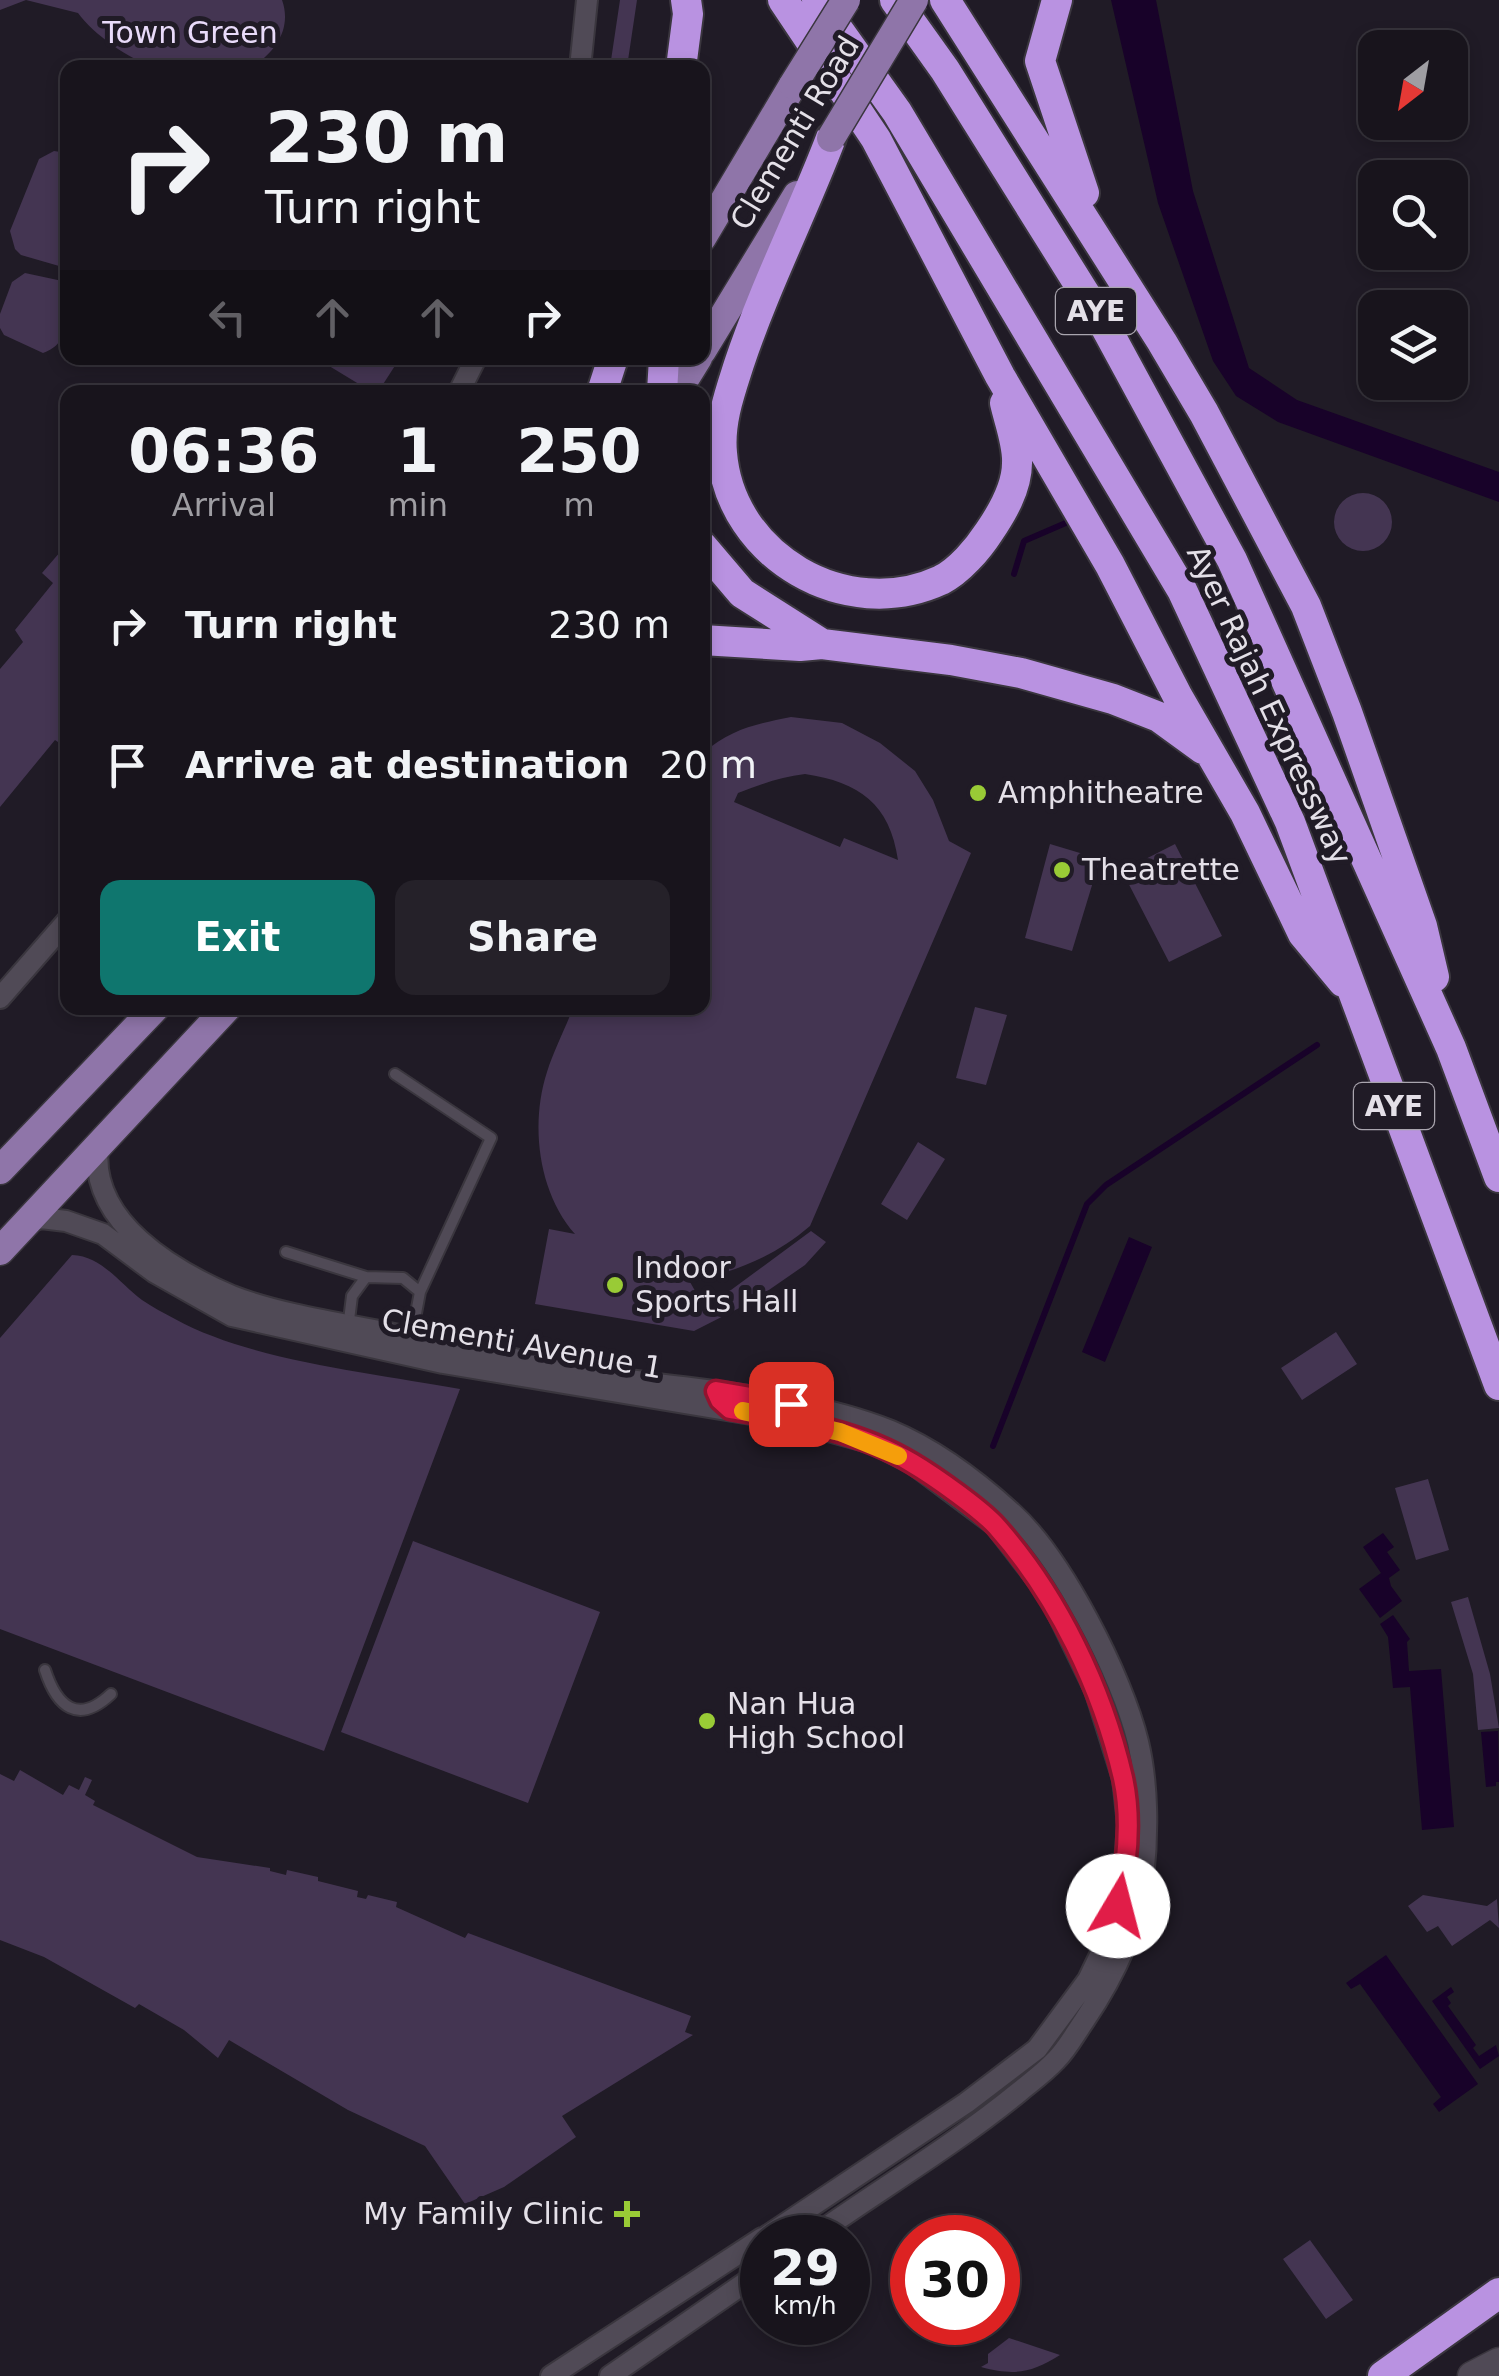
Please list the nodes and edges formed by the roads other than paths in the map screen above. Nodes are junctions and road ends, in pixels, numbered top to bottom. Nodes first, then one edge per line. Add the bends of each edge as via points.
1 (586, 0) edge
2 (686, 0) edge
3 (784, 0) edge
4 (817, 0) edge
5 (846, 0) edge
6 (896, 0) edge
7 (914, 0) edge
8 (946, 0) edge
9 (1057, 0) edge
10 (581, 60) edge
11 (682, 60) edge
12 (831, 138) junction
13 (710, 225) edge
14 (1098, 238) junction
15 (710, 338) edge
16 (1000, 376) junction
17 (710, 555) edge
18 (710, 640) edge
19 (822, 644) junction
20 (1210, 754) junction
21 (60, 929) edge
22 (1353, 992) junction
23 (0, 998) edge
24 (148, 1015) edge
25 (221, 1015) edge
26 (1452, 1048) junction
27 (395, 1074) dead end
28 (98, 1147) junction
29 (0, 1170) edge
30 (1499, 1177) edge
31 (26, 1222) junction
32 (0, 1250) edge
33 (286, 1252) dead end
34 (366, 1278) junction
35 (420, 1292) junction
36 (347, 1334) junction
37 (410, 1347) junction
38 (1499, 1385) edge
39 (716, 1391) junction
40 (730, 1409) junction
41 (937, 1456) junction
42 (912, 1463) junction
43 (1093, 1633) junction
44 (1072, 1642) junction
45 (45, 1670) dead end
46 (111, 1694) dead end
47 (798, 2215) edge
48 (845, 2215) edge
49 (740, 2253) edge
50 (740, 2286) edge
51 (1499, 2293) edge
52 (596, 2350) junction
53 (1499, 2362) edge
54 (612, 2375) edge
55 (551, 2376) edge
56 (1383, 2376) edge
57 (1472, 2376) edge

1 - 10 street
2 - 11 highway
3 - 16 highway via 876,140
4 - 22 highway, Ayer Rajah Expressway / AYE via 896,112 1182,590 1290,822
5 - 13 main road, Clementi Road, bridge
6 - 26 highway, Ayer Rajah Expressway / AYE via 1105,326 1232,560
7 - 12 main road, Clementi Road, bridge
8 - 14 highway
9 - 14 highway via 1040,61
12 - 15 main road, Clementi Road
12 - 16 highway via 757,310 726,404 721,451 732,500 760,543 797,574 846,592 892,594 943,580 978,549 1005,508 1017,463
14 - 26 highway via 1204,414 1246,447 1308,572 1306,606 1422,926
16 - 20 highway
17 - 19 highway via 742,593
18 - 19 highway
19 - 20 highway via 951,660 1095,694 1159,717
20 - 22 highway via 1309,945
21 - 23 street
22 - 38 highway, Ayer Rajah Expressway / AYE
24 - 29 main road
25 - 28 main road
26 - 30 highway, Ayer Rajah Expressway / AYE
27 - 35 lane via 491,1138
28 - 31 main road
28 - 36 street, Clementi Avenue 1 via 107,1198 146,1246 238,1298
31 - 32 main road
31 - 36 street, Clementi Avenue 1 via 41,1218 103,1234 232,1316
33 - 34 lane
34 - 35 lane via 402,1278
34 - 36 lane via 352,1296
35 - 37 lane
36 - 37 street, Clementi Avenue 1
37 - 39 street, Clementi Avenue 1
37 - 40 street, Clementi Avenue 1 via 603,1391
39 - 40 street
39 - 41 street, Clementi Avenue 1 via 860,1421
40 - 42 street, Clementi Avenue 1 via 840,1432
41 - 42 lane
41 - 43 street, Clementi Avenue 1 via 1015,1514 1064,1578
42 - 44 street, Clementi Avenue 1 via 995,1524 1048,1595
43 - 44 street
43 - 48 street, Clementi Avenue 1 via 1138,1743 1147,1820 1133,1925 1106,1989 1058,2059 980,2124
44 - 47 street, Clementi Avenue 1 via 1123,1779 1128,1824 1114,1928 1088,1980 1036,2049
45 - 46 lane via 60,1702 71,1708 85,1711
49 - 52 street, Clementi Avenue 1
50 - 54 street
51 - 56 highway
52 - 54 street
52 - 55 street, Clementi Avenue 1
53 - 57 main road

